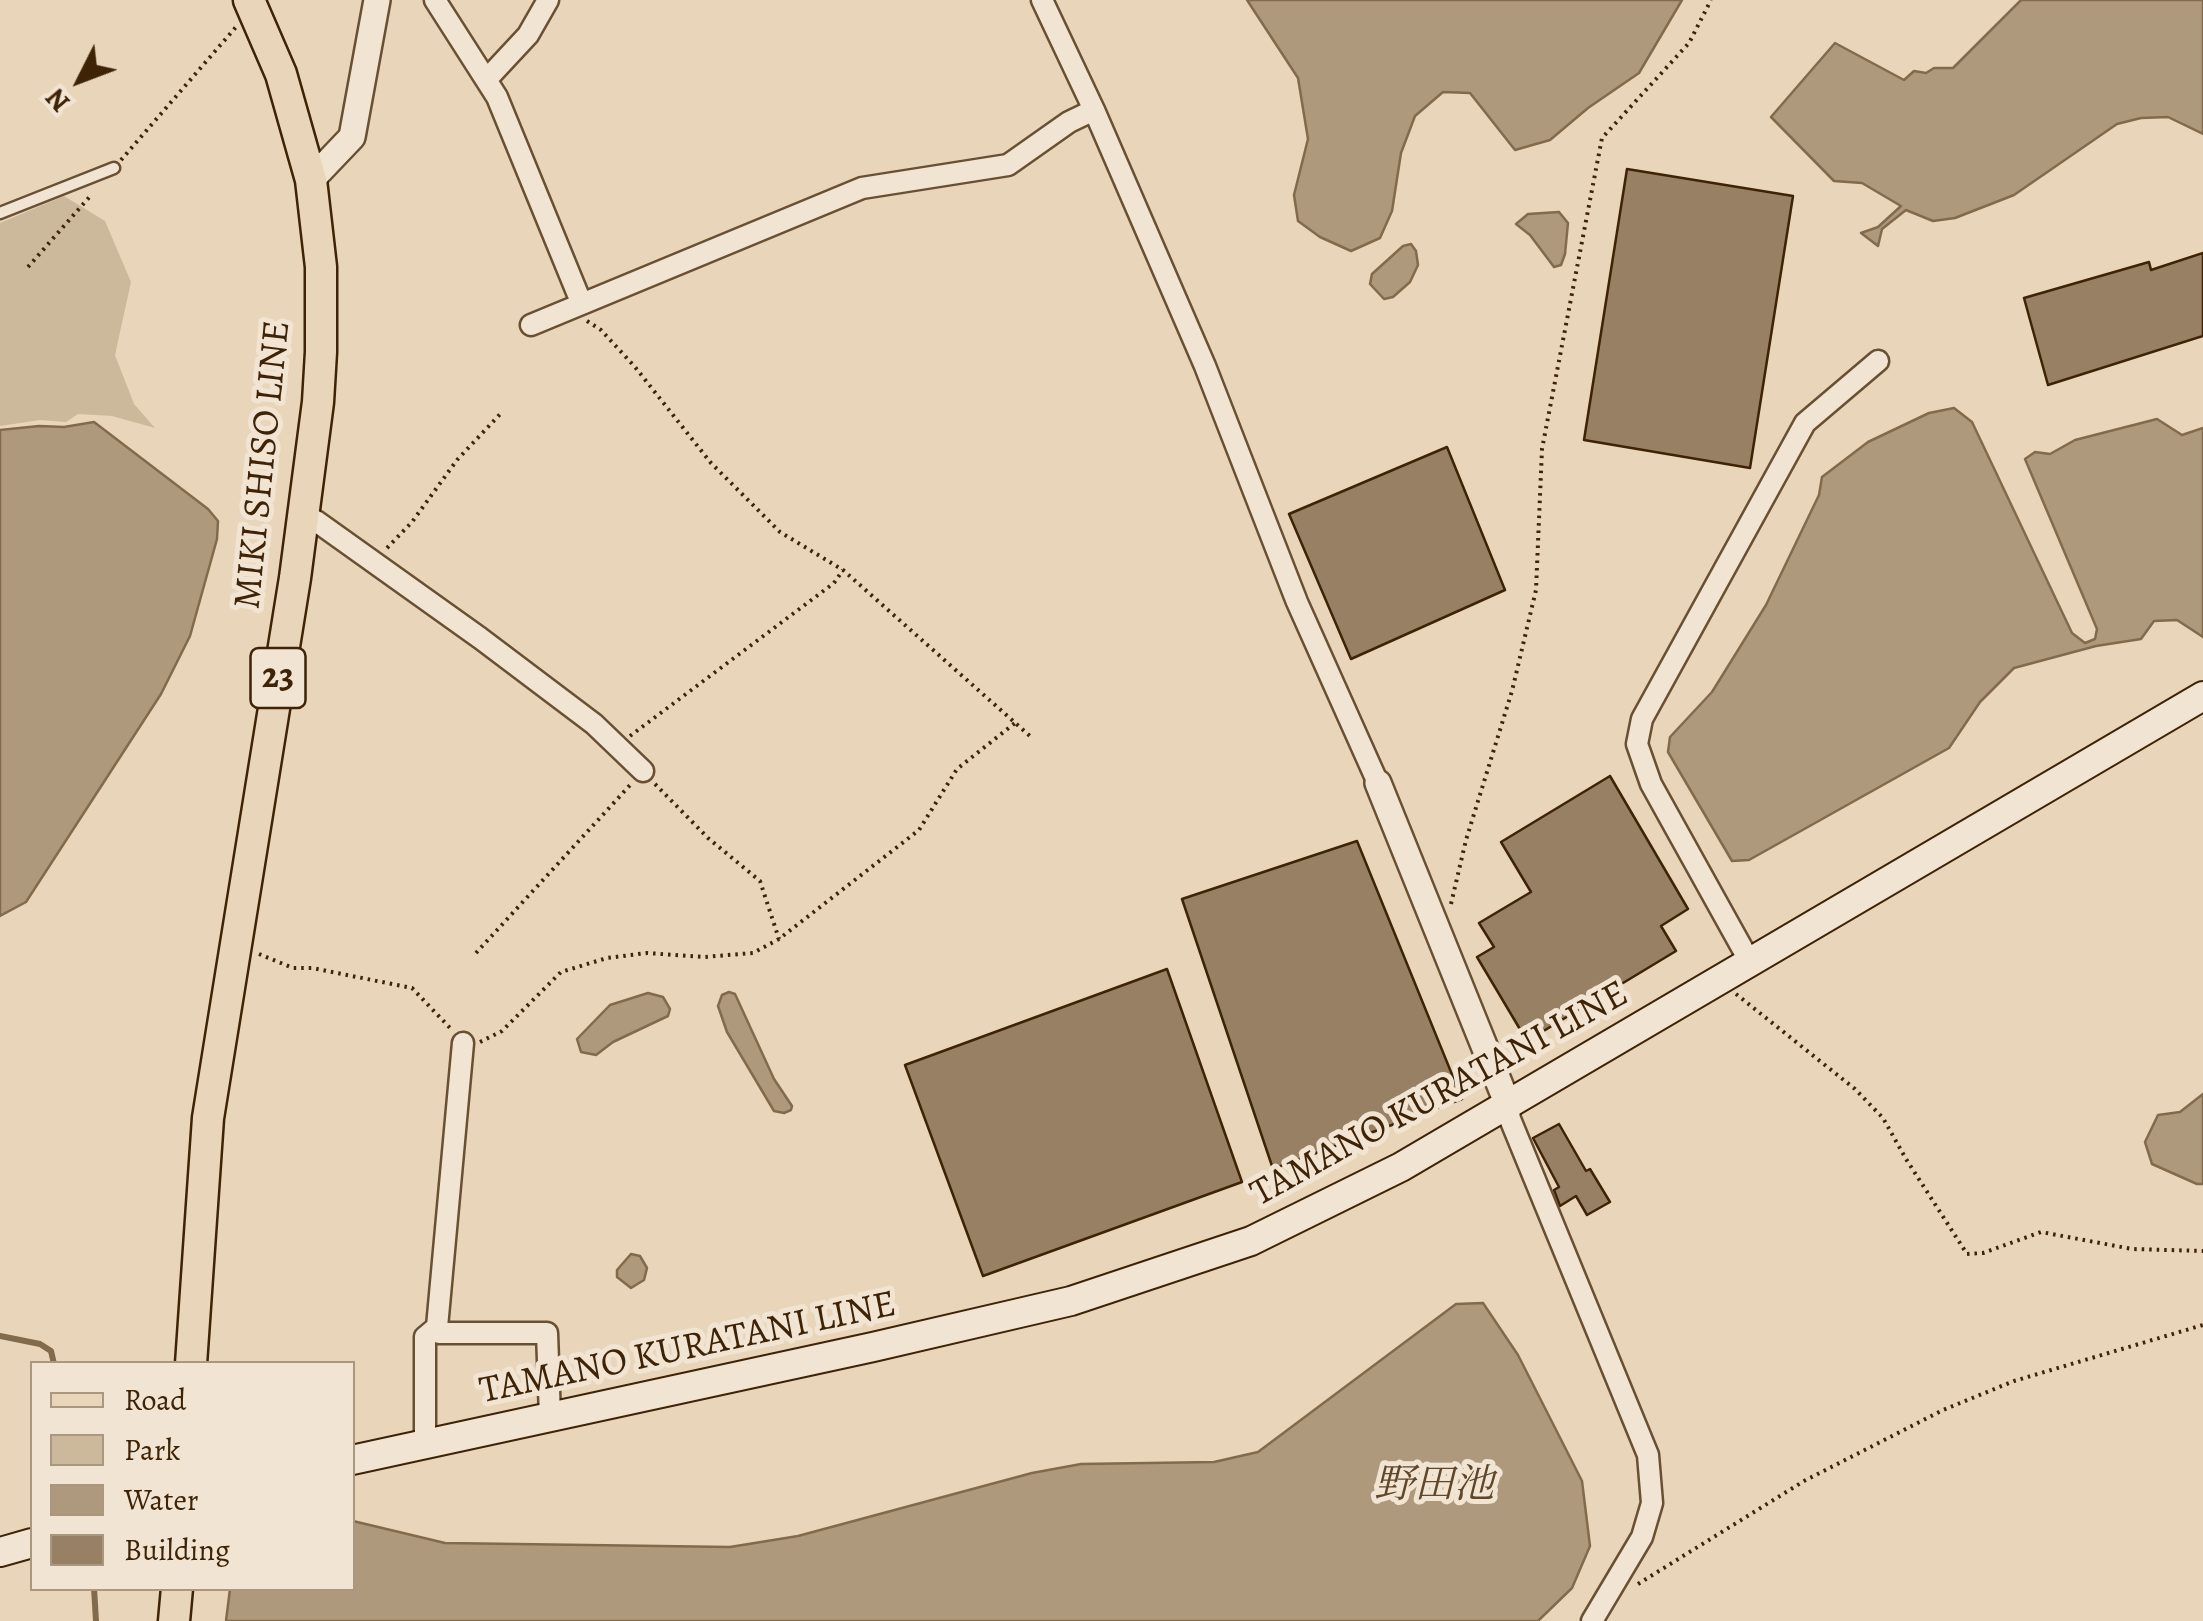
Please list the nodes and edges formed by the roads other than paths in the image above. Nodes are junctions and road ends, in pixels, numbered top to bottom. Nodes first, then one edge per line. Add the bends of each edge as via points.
1 (377, 0) edge
2 (389, 0) edge
3 (435, 0) edge
4 (548, 0) edge
5 (1042, 0) edge
6 (251, 4) edge
7 (488, 79) junction
8 (1094, 110) junction
9 (114, 168) road end
10 (310, 180) junction
11 (0, 213) edge
12 (582, 302) junction
13 (532, 325) dead end
14 (1878, 362) dead end
15 (301, 520) junction
16 (2203, 696) edge
17 (643, 771) road end
18 (1378, 783) joint
19 (1752, 964) junction
20 (463, 1043) road end
21 (1508, 1105) junction
22 (434, 1330) junction
23 (191, 1361) edge
24 (550, 1417) junction
25 (425, 1445) junction
26 (355, 1459) edge
27 (30, 1544) edge
28 (0, 1552) edge
29 (177, 1591) edge
30 (174, 1621) edge
31 (1592, 1621) edge

1 - 2 street
1 - 10 street via 352,138
3 - 7 street
4 - 7 street via 528,35
5 - 8 street
6 - 10 main road, MIKI SHISO LINE / 23 via 281,74
7 - 12 street
8 - 12 street via 1008,166 862,188
8 - 18 street
9 - 11 lane
10 - 15 main road, MIKI SHISO LINE / 23 via 321,267 321,352
12 - 13 street
14 - 19 street via 1804,423 1642,719 1637,744 1651,784
15 - 17 street via 316,521 509,660
15 - 23 main road, MIKI SHISO LINE / 23 via 208,1118
16 - 19 main road, TAMANO KURATANI LINE
18 - 21 street
19 - 21 main road, TAMANO KURATANI LINE
20 - 22 street
21 - 24 main road, TAMANO KURATANI LINE via 1312,1213 1185,1264 1071,1301
21 - 31 street via 1648,1455 1652,1503 1642,1537
22 - 24 street via 547,1333
22 - 25 street via 425,1337
24 - 25 main road, TAMANO KURATANI LINE
25 - 26 main road, TAMANO KURATANI LINE
27 - 28 main road
29 - 30 main road

